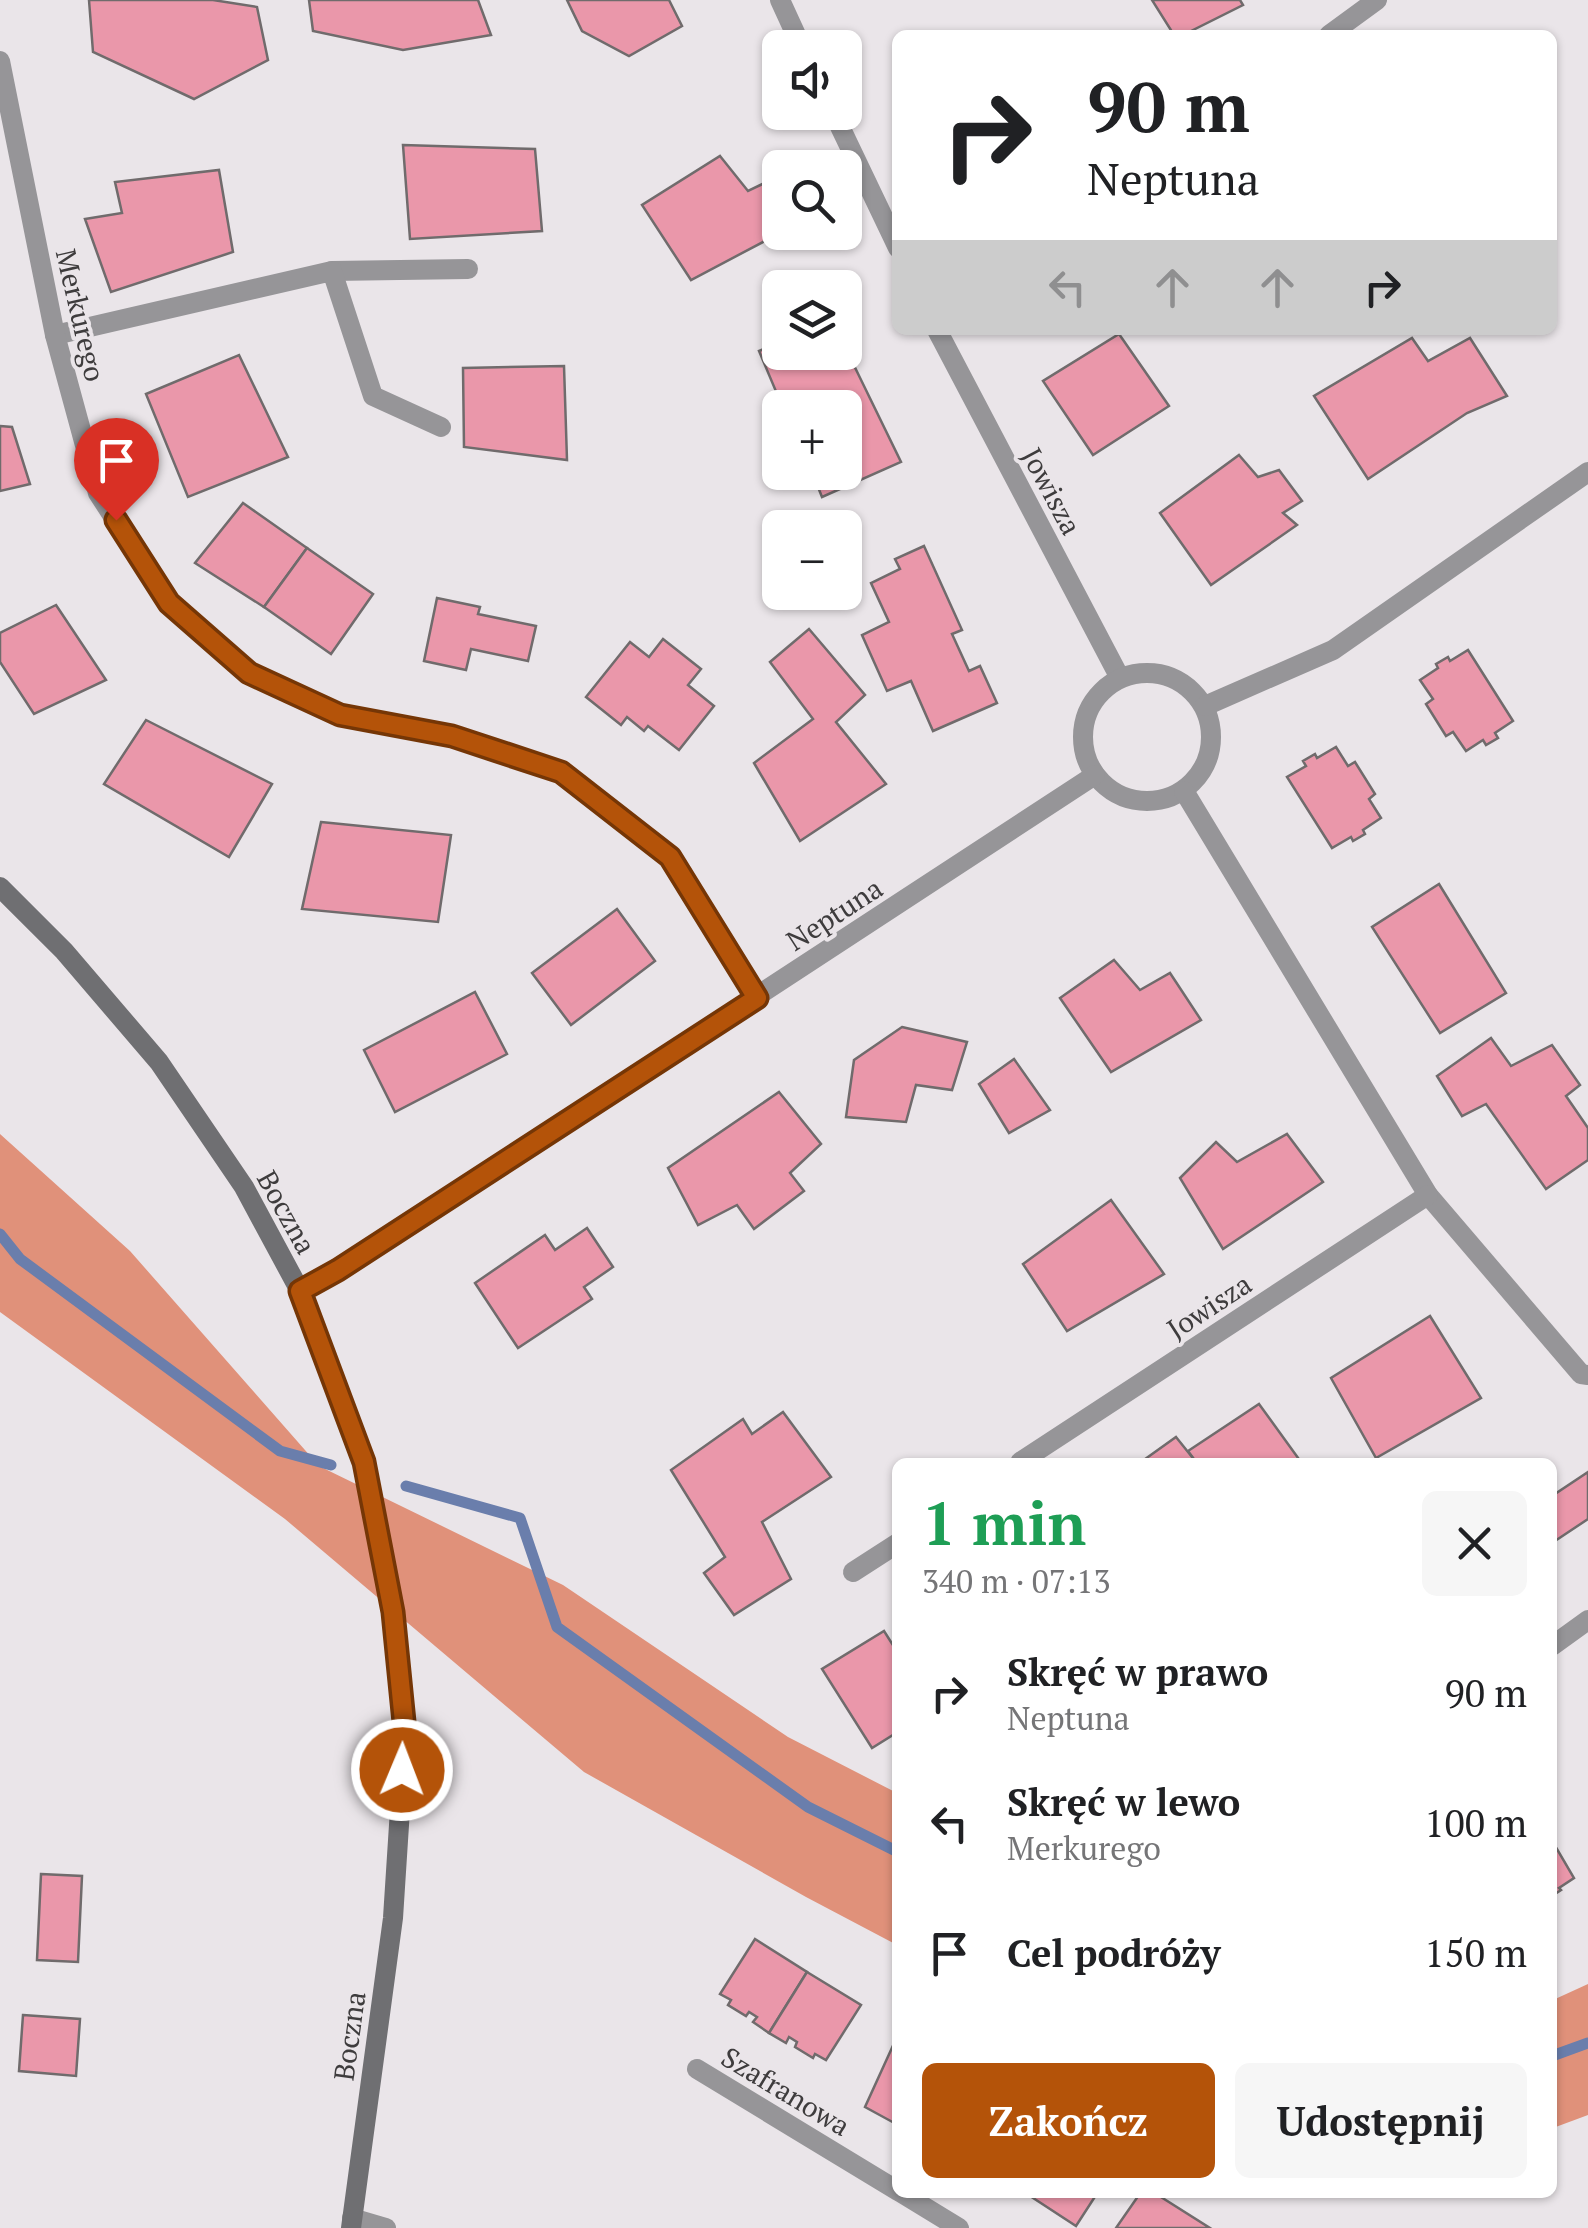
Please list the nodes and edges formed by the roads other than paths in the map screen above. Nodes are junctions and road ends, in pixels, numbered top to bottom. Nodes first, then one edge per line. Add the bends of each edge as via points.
1 (780, 0) edge
2 (1377, 0) edge
3 (794, 30) edge
4 (1336, 30) edge
5 (0, 61) edge
6 (842, 130) edge
7 (892, 235) edge
8 (468, 269) dead end
9 (332, 271) junction
10 (55, 335) junction
11 (939, 335) edge
12 (442, 427) dead end
13 (1588, 472) edge
14 (1120, 678) junction
15 (1205, 706) junction
16 (1094, 775) junction
17 (1184, 792) junction
18 (0, 887) edge
19 (757, 998) junction
20 (1428, 1195) junction
21 (300, 1291) junction
22 (1588, 1375) edge
23 (1026, 1458) edge
24 (892, 1547) edge
25 (852, 1572) dead end
26 (1588, 1620) edge
27 (1557, 1642) edge
28 (697, 2069) dead end
29 (892, 2188) edge
30 (909, 2198) edge
31 (351, 2223) edge
32 (386, 2228) edge
33 (959, 2228) edge

1 - 3 street
2 - 4 street
5 - 10 street, Merkurego
6 - 7 street
8 - 9 street
9 - 10 street
9 - 12 street via 373,396
10 - 19 street, Merkurego via 98,493 169,603 249,673 340,715 452,736 561,772 670,857
11 - 14 street, Jowisza
13 - 15 street via 1334,650
14 - 15 street via 1168,675
14 - 16 street via 1098,695 1084,721 1083,749
15 - 17 street via 1213,737 1205,768
16 - 17 street via 1136,801
16 - 19 street, Neptuna
17 - 20 street
18 - 21 street, Boczna via 159,1062 244,1187
19 - 21 street, Neptuna
20 - 22 street
20 - 23 street, Jowisza
21 - 31 street, Boczna via 364,1462 393,1612 405,1732 393,1918
24 - 25 street
26 - 27 street
28 - 29 street, Szafranowa
30 - 33 street, Szafranowa
31 - 32 street

